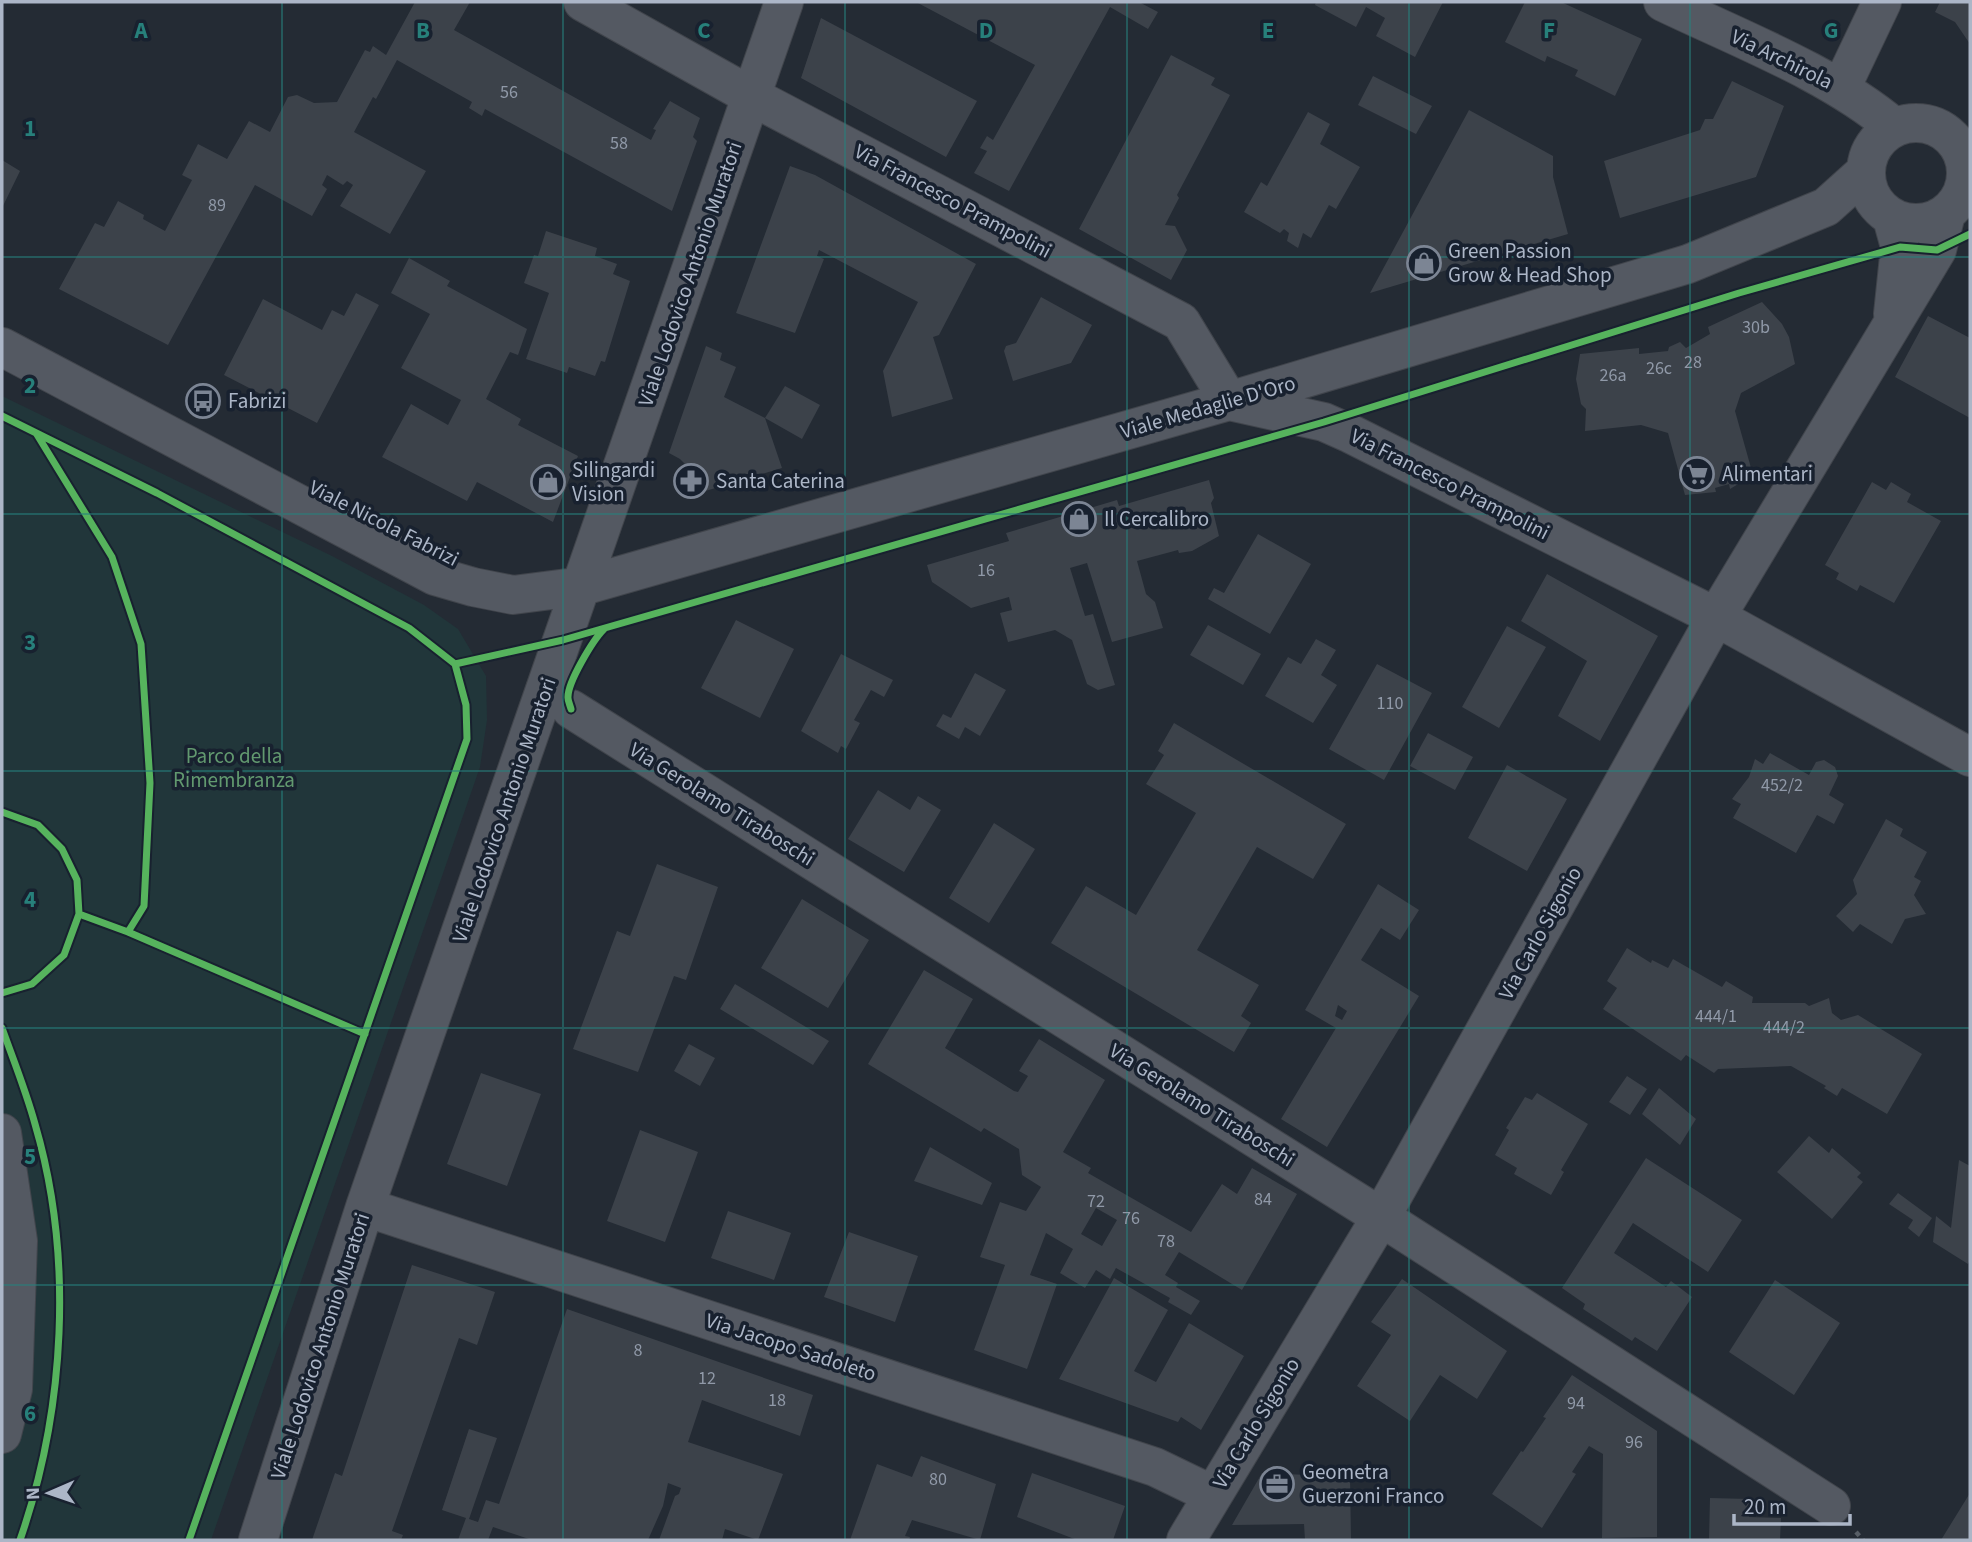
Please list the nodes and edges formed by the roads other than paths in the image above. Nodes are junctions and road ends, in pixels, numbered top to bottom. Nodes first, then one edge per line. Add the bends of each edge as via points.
1 (583, 2) edge
2 (784, 2) edge
3 (1664, 2) edge
4 (1882, 2) edge
5 (1840, 88) junction
6 (751, 96) junction
7 (1894, 127) junction
8 (1962, 140) edge
9 (1960, 196) edge
10 (1878, 198) junction
11 (1892, 323) junction
12 (2, 324) edge
13 (2, 347) edge
14 (1229, 401) junction
15 (583, 586) junction
16 (1716, 618) junction
17 (571, 709) dead end
18 (1970, 758) edge
19 (2, 1133) edge
20 (365, 1207) junction
21 (1381, 1217) junction
22 (2, 1434) edge
23 (1213, 1494) junction
24 (1831, 1506) dead end
25 (258, 1540) edge
26 (1186, 1540) edge

1 - 6 street, Via Francesco Prampolini
2 - 6 street, Viale Lodovico Antonio Muratori
3 - 5 street, Via Archirola
4 - 5 street
5 - 7 street, Via Archirola
6 - 14 street, Via Francesco Prampolini via 1181,322
6 - 15 street, Viale Lodovico Antonio Muratori
7 - 8 street via 1920,122
7 - 10 street via 1879,138 1870,153
8 - 9 street via 1966,163
9 - 10 street via 1925,223 1914,224
9 - 11 street, Via Carlo Sigonio via 1937,250
10 - 11 street, Via Carlo Sigonio via 1900,247
10 - 14 street, Viale Medaglie D'Oro via 1826,207 1688,264
11 - 16 street, Via Carlo Sigonio
12 - 15 street, Viale Nicola Fabrizi via 198,421 443,558 512,578
13 - 15 street, Viale Nicola Fabrizi via 435,576 513,595
14 - 15 street, Viale Medaglie D'Oro
14 - 16 street, Via Francesco Prampolini via 1324,422 1351,433
15 - 20 street, Viale Lodovico Antonio Muratori
16 - 18 street, Via Francesco Prampolini
16 - 21 street, Via Carlo Sigonio
17 - 21 street, Via Gerolamo Tiraboschi
19 - 22 street via 19,1241 13,1389
20 - 23 street, Via Jacopo Sadoleto via 1155,1467
20 - 25 street, Viale Lodovico Antonio Muratori
21 - 23 street, Via Carlo Sigonio
21 - 24 street, Via Gerolamo Tiraboschi
23 - 26 street, Via Carlo Sigonio

